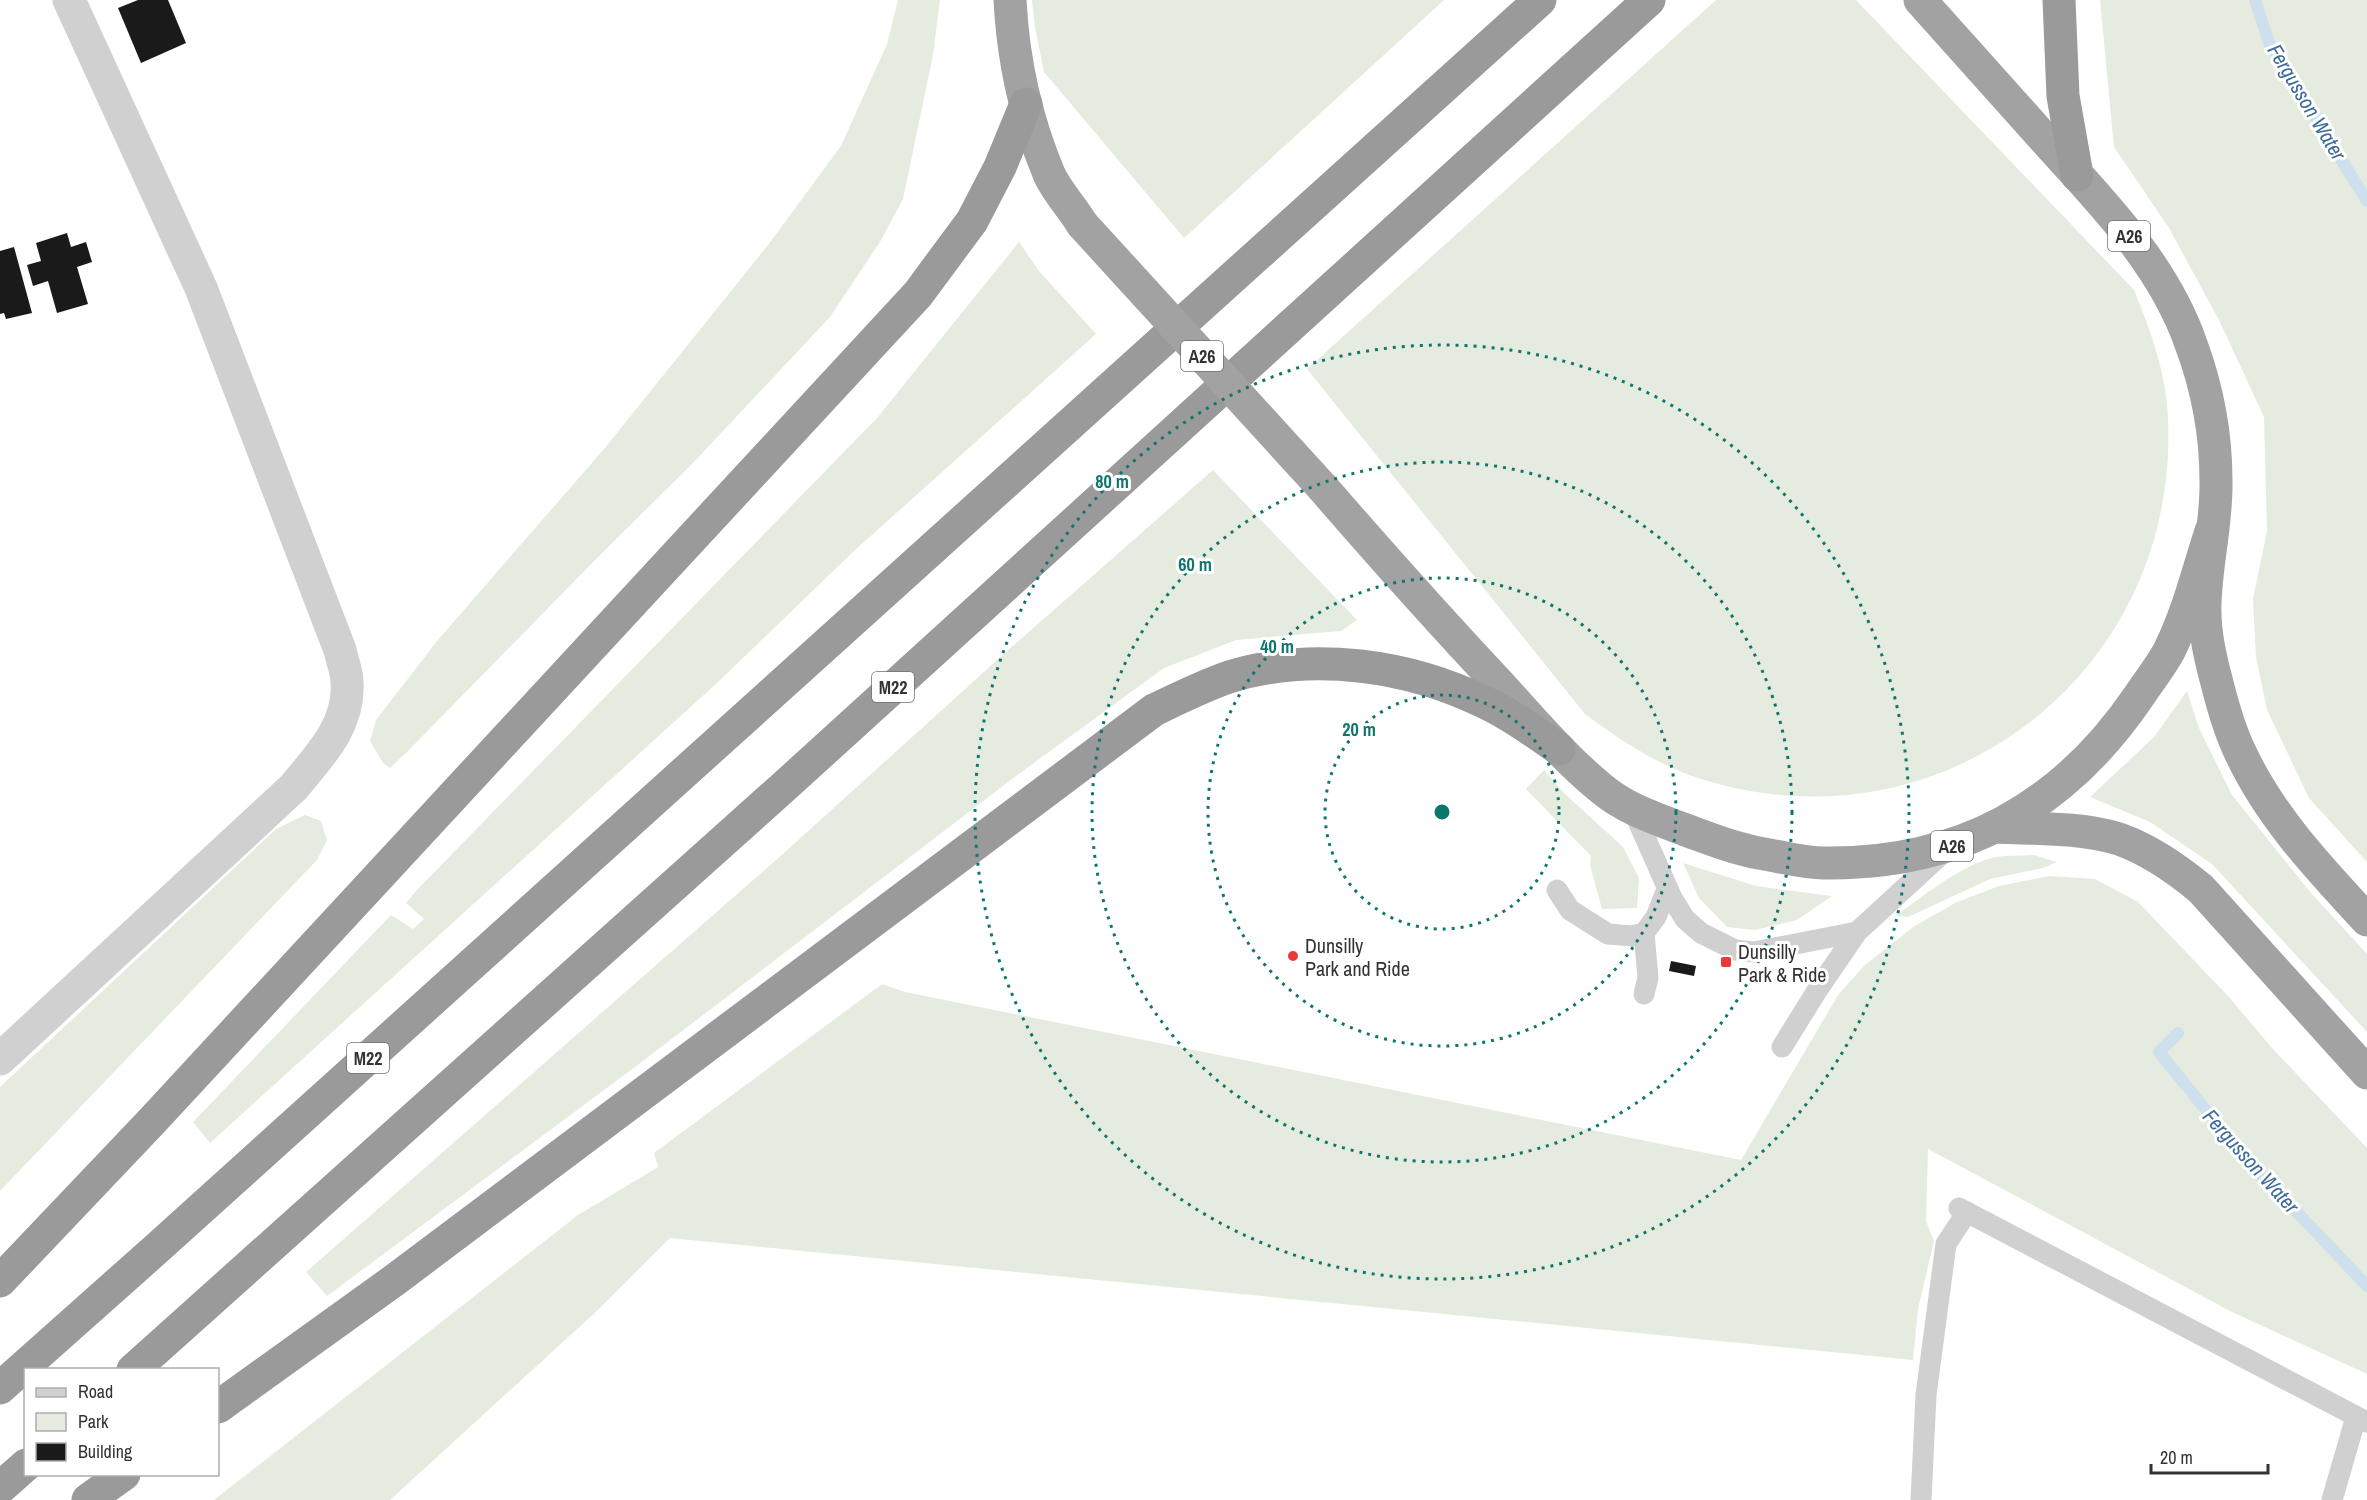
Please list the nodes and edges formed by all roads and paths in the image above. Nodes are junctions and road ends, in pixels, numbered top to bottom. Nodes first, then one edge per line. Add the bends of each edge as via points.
1 (69, 0) edge
2 (1010, 0) edge
3 (1540, 0) edge
4 (1649, 0) edge
5 (1920, 0) edge
6 (2059, 0) edge
7 (1026, 104) junction
8 (2077, 175) junction
9 (2211, 531) junction
10 (1559, 749) junction
11 (1633, 810) junction
12 (1995, 826) junction
13 (1949, 847) junction
14 (1667, 889) junction
15 (1557, 890) dead end
16 (2367, 920) edge
17 (1857, 932) junction
18 (1644, 933) junction
19 (1644, 994) dead end
20 (1782, 1047) dead end
21 (0, 1059) edge
22 (2367, 1073) edge
23 (0, 1281) edge
24 (135, 1368) edge
25 (0, 1388) edge
26 (219, 1406) edge
27 (2362, 1420) edge
28 (24, 1468) edge
29 (121, 1476) edge
30 (0, 1488) edge
31 (88, 1500) edge
32 (1921, 1500) edge
33 (2332, 1500) edge

1 - 21 street via 201,288 340,650 347,704 340,726 294,787
2 - 7 highway, A26 via 1012,42
3 - 25 highway, M22
4 - 24 highway, M22 via 788,783
5 - 8 highway, A26
6 - 8 highway via 2063,96
7 - 10 highway, A26, bridge via 1050,175 1082,224
7 - 23 highway via 972,221 918,294
8 - 9 highway, A26 via 2157,274 2185,328 2210,413 2216,482
9 - 12 highway, A26 via 2168,652 2125,717 2061,785 2033,806
9 - 16 highway, A26 via 2205,604 2207,641 2225,715 2241,755 2286,828
10 - 11 highway, A26 via 1602,789
10 - 26 highway via 1487,703 1433,680 1369,668 1310,664 1266,669 1184,695 1154,710 1090,757 396,1279
11 - 13 highway, A26 via 1742,851 1821,863 1908,857
11 - 14 lane
12 - 13 highway, A26
12 - 22 highway, A26 via 2090,832 2120,840 2175,867 2202,890
13 - 17 lane
14 - 17 lane via 1685,919 1701,933 1735,950 1754,952
14 - 18 lane via 1656,917
15 - 18 lane via 1570,910 1608,934
17 - 20 lane
18 - 19 lane via 1648,978
27 - 32 lane via 1963,1210 1946,1244 1926,1395
27 - 33 lane
28 - 30 highway
29 - 31 highway

